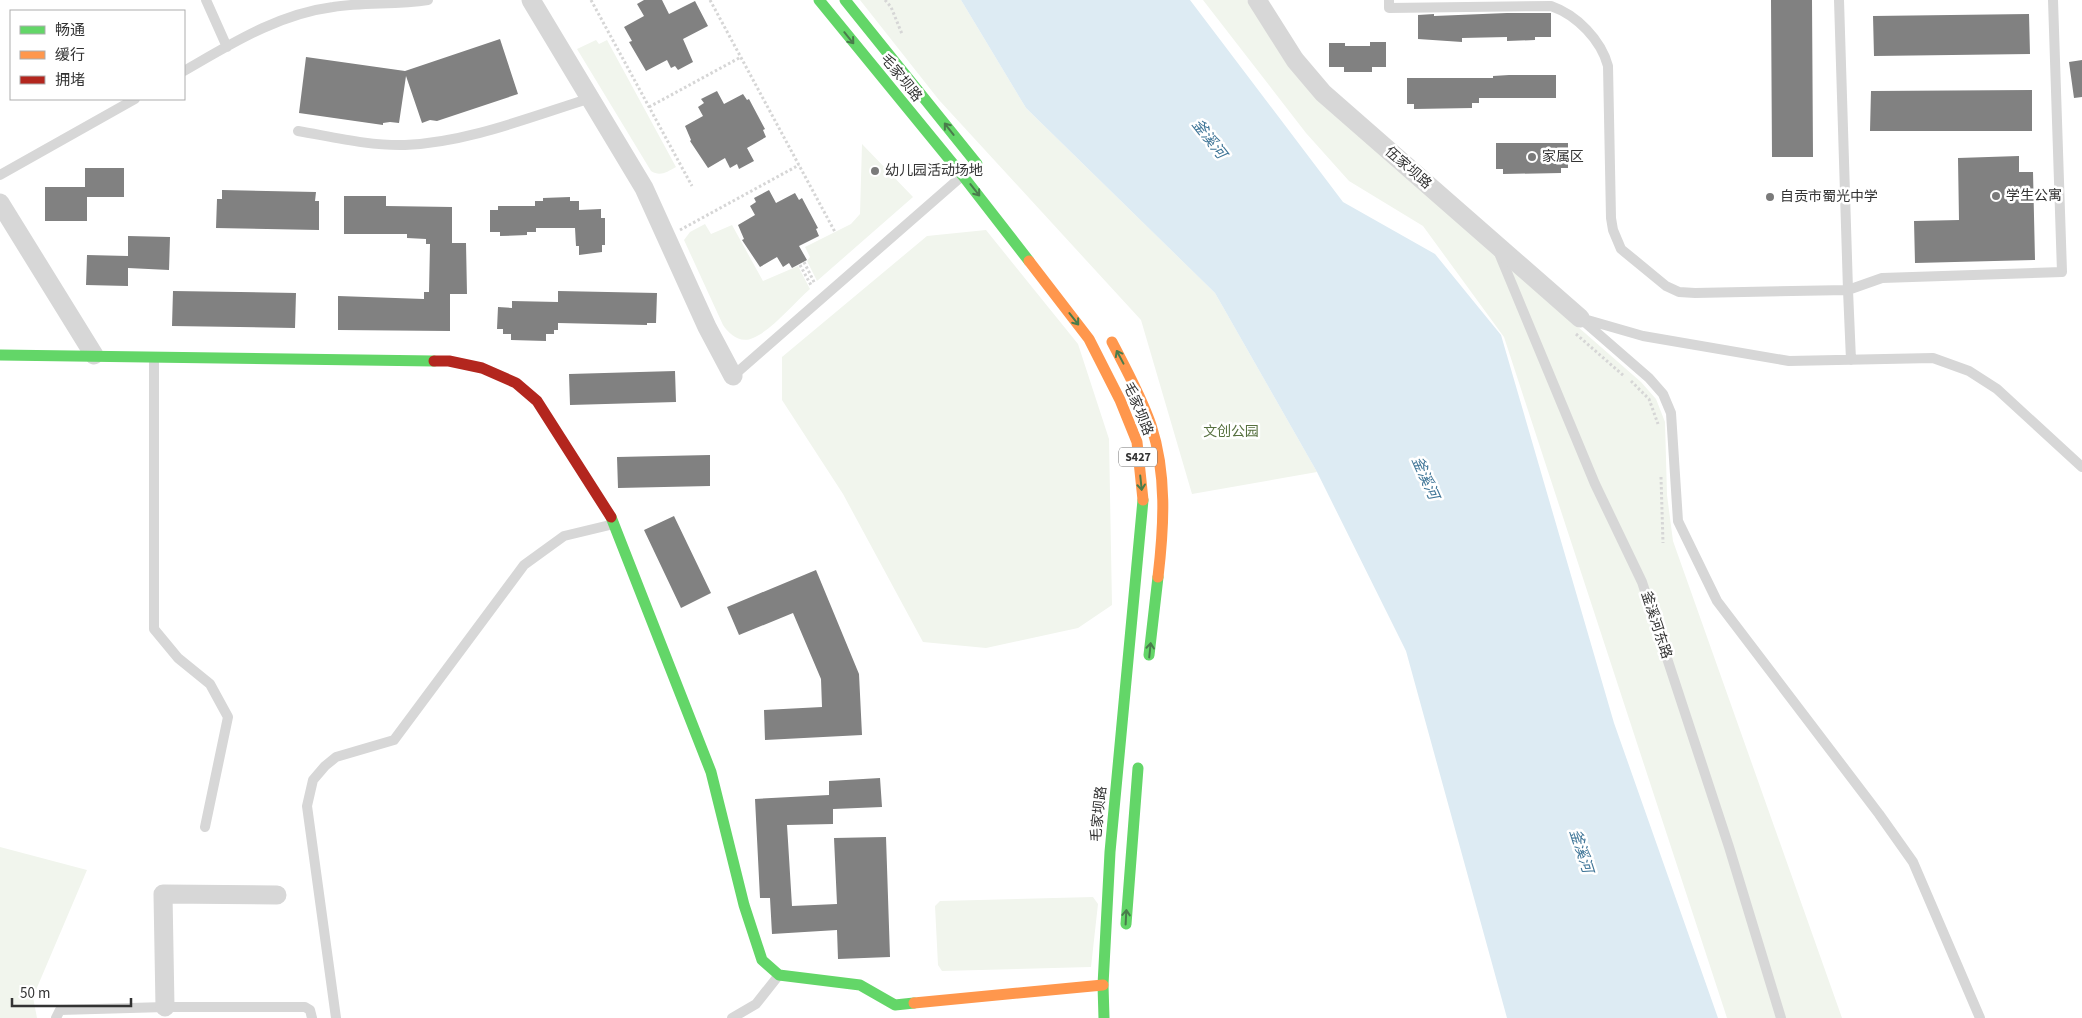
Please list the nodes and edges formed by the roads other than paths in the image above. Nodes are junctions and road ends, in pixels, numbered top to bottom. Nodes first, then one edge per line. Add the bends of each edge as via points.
1 (206, 0) edge
2 (428, 0) edge
3 (531, 0) edge
4 (819, 0) edge
5 (845, 0) edge
6 (1257, 0) edge
7 (1389, 0) edge
8 (1839, 0) edge
9 (2053, 0) edge
10 (227, 47) junction
11 (185, 70) edge
12 (590, 98) junction
13 (133, 100) edge
14 (298, 131) dead end
15 (984, 174) dead end
16 (0, 175) edge
17 (963, 176) junction
18 (0, 203) edge
19 (1496, 245) junction
20 (1848, 290) junction
21 (1577, 325) junction
22 (1108, 335) dead end
23 (0, 355) edge
24 (94, 355) junction
25 (154, 356) junction
26 (1851, 360) junction
27 (733, 376) joint
28 (2082, 467) edge
29 (615, 524) junction
30 (1148, 668) dead end
31 (1139, 757) dead end
32 (205, 827) dead end
33 (277, 895) dead end
34 (1125, 938) dead end
35 (779, 975) junction
36 (1103, 985) junction
37 (165, 1007) junction
38 (56, 1018) edge
39 (312, 1018) edge
40 (336, 1018) edge
41 (732, 1018) edge
42 (1104, 1018) edge
43 (1780, 1018) edge
44 (1980, 1018) edge

1 - 10 lane
2 - 10 lane via 399,5 334,6 305,12 270,24
3 - 12 street
4 -> 17 main road, 毛家坝路 / S427
15 -> 5 main road, 毛家坝路
6 - 19 street, 伍家坝路 via 1295,60 1323,93
7 - 20 lane via 1389,8 1551,6 1571,16 1592,36 1600,45 1608,66 1613,230 1621,249 1666,286 1679,292 1695,293
8 - 20 lane
9 - 20 lane via 2062,272 1882,278
10 - 11 lane
12 - 14 lane via 472,135 435,142 380,144
12 - 27 street via 644,188 707,327
13 - 16 lane
17 - 27 lane
17 -> 36 main road, 毛家坝路 / S427 via 1089,338 1137,442 1143,500 1110,852
18 - 24 street
19 - 21 street, 伍家坝路
19 - 43 lane, 釜溪河东路 via 1595,484 1642,582 1726,837
20 - 26 lane
21 - 26 lane via 1789,361
21 - 44 lane via 1649,378 1663,394 1671,413 1678,521 1717,601 1913,862
30 -> 22 main road, 毛家坝路 / S427 via 1164,502 1156,440 1138,392
23 - 24 main road
24 - 25 main road
25 - 29 main road via 449,361 482,368 516,383 537,401
25 - 32 lane via 154,630 178,658 210,684 228,717
26 - 28 lane via 1933,358 1969,371 1997,389
29 - 35 main road via 711,772 744,905 762,960
29 - 40 lane via 564,536 524,565 394,740 336,757 313,780 307,806
34 -> 31 main road
33 - 37 street via 163,894
35 - 36 main road via 860,985 895,1005
35 - 41 lane via 756,1004
36 - 42 main road, 毛家坝路 / S427
37 - 38 lane via 60,1010
37 - 39 lane via 305,1007 310,1010

